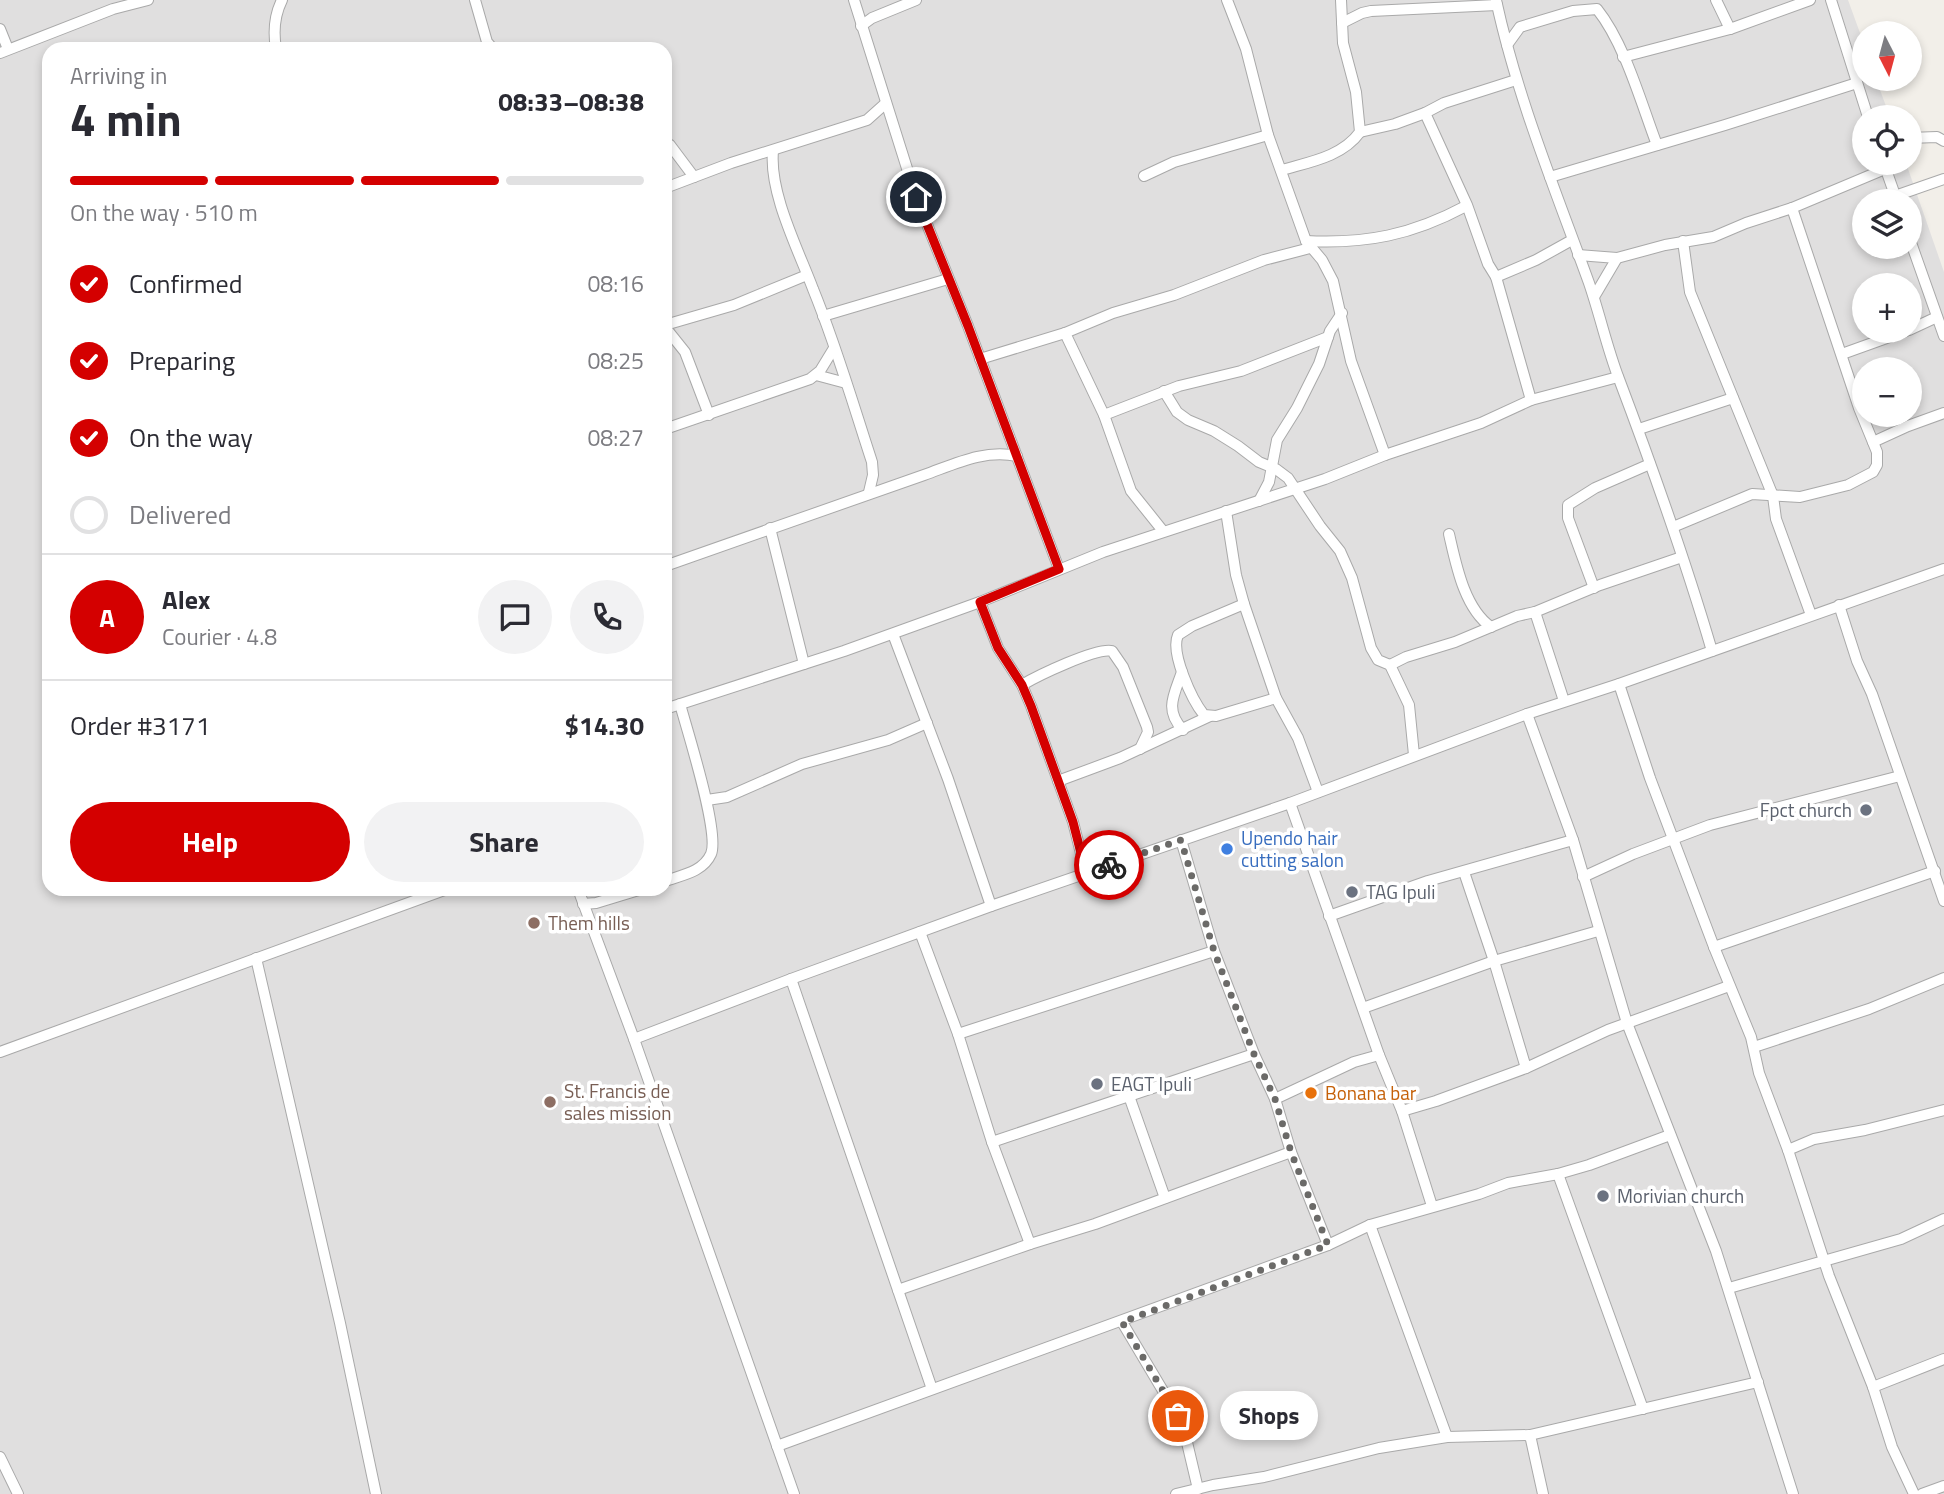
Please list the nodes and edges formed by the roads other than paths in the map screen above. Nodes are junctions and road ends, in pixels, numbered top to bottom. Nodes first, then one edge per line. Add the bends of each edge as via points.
1 (148, 0) edge
2 (282, 0) edge
3 (475, 0) edge
4 (854, 0) edge
5 (916, 0) edge
6 (1227, 0) edge
7 (1341, 0) edge
8 (1716, 0) edge
9 (1810, 0) edge
10 (1831, 0) edge
11 (1497, 3) edge
12 (1342, 23) junction
13 (861, 26) junction
14 (0, 29) edge
15 (1730, 29) junction
16 (275, 42) edge
17 (487, 42) edge
18 (1507, 45) junction
19 (4, 51) edge
20 (1623, 57) junction
21 (1852, 67) edge
22 (1516, 80) junction
23 (1852, 85) edge
24 (886, 103) junction
25 (1425, 113) junction
26 (1360, 132) junction
27 (1269, 135) junction
28 (1922, 138) edge
29 (1944, 141) edge
30 (1657, 145) junction
31 (672, 148) edge
32 (773, 151) junction
33 (1282, 170) junction
34 (1864, 175) edge
35 (1144, 176) dead end
36 (694, 177) junction
37 (1550, 177) junction
38 (1944, 179) edge
39 (672, 185) edge
40 (1919, 189) edge
41 (1466, 206) junction
42 (1792, 208) junction
43 (1572, 240) junction
44 (1683, 242) junction
45 (1308, 244) junction
46 (1578, 256) junction
47 (1617, 258) junction
48 (1917, 259) edge
49 (807, 275) junction
50 (1496, 277) junction
51 (948, 279) junction
52 (1594, 297) junction
53 (1342, 313) junction
54 (823, 316) junction
55 (1937, 317) junction
56 (672, 324) edge
57 (1922, 324) edge
58 (1065, 333) junction
59 (672, 335) edge
60 (1944, 336) edge
61 (1328, 337) junction
62 (1872, 343) edge
63 (834, 348) junction
64 (1842, 354) junction
65 (980, 359) junction
66 (816, 375) junction
67 (1618, 377) junction
68 (846, 383) junction
69 (1164, 391) junction
70 (1733, 398) junction
71 (1531, 400) junction
72 (1944, 413) edge
73 (709, 415) junction
74 (1104, 415) junction
75 (672, 427) edge
76 (1639, 429) junction
77 (1873, 442) junction
78 (1385, 455) junction
79 (1017, 456) junction
80 (1650, 464) junction
81 (873, 467) junction
82 (1273, 467) junction
83 (894, 484) junction
84 (1294, 490) junction
85 (869, 492) junction
86 (1773, 496) junction
87 (1259, 501) junction
88 (1226, 511) junction
89 (1673, 527) junction
90 (770, 528) junction
91 (1163, 531) junction
92 (1449, 534) dead end
93 (1682, 557) junction
94 (672, 563) edge
95 (1059, 569) junction
96 (1944, 569) edge
97 (1594, 588) junction
98 (980, 602) junction
99 (1244, 604) junction
100 (1839, 605) junction
101 (1535, 612) junction
102 (1811, 615) junction
103 (1491, 627) junction
104 (892, 634) junction
105 (1712, 651) junction
106 (804, 664) junction
107 (1390, 665) junction
108 (1182, 672) junction
109 (1619, 684) junction
110 (1022, 685) junction
111 (1276, 698) junction
112 (1564, 701) junction
113 (680, 704) junction
114 (672, 707) edge
115 (1527, 714) junction
116 (1210, 716) junction
117 (927, 723) junction
118 (1183, 730) junction
119 (1140, 749) junction
120 (1414, 755) junction
121 (1900, 776) junction
122 (1058, 781) junction
123 (1318, 792) junction
124 (707, 800) junction
125 (1290, 803) junction
126 (1674, 837) junction
127 (1181, 840) junction
128 (1573, 840) junction
129 (1935, 871) junction
130 (1464, 872) junction
131 (1086, 873) junction
132 (1583, 877) junction
133 (672, 879) edge
134 (428, 896) edge
135 (580, 896) edge
136 (621, 896) edge
137 (1944, 901) edge
138 (583, 904) junction
139 (991, 906) junction
140 (1329, 916) junction
141 (1598, 931) junction
142 (920, 932) junction
143 (1714, 947) junction
144 (1214, 951) junction
145 (256, 958) junction
146 (1494, 961) junction
147 (1944, 978) edge
148 (791, 979) junction
149 (1729, 986) junction
150 (1363, 1008) junction
151 (1627, 1023) junction
152 (958, 1034) junction
153 (634, 1040) junction
154 (1754, 1046) junction
155 (0, 1052) edge
156 (1254, 1054) junction
157 (1379, 1055) junction
158 (1526, 1068) junction
159 (1129, 1096) junction
160 (1275, 1099) junction
161 (1944, 1110) edge
162 (1402, 1111) junction
163 (1670, 1135) junction
164 (992, 1142) junction
165 (1788, 1150) junction
166 (1291, 1152) junction
167 (1558, 1174) junction
168 (1165, 1198) junction
169 (1432, 1206) junction
170 (1944, 1219) edge
171 (1370, 1225) junction
172 (1030, 1244) junction
173 (1328, 1245) junction
174 (1824, 1261) junction
175 (1729, 1289) junction
176 (898, 1290) junction
177 (1122, 1322) junction
178 (1944, 1359) edge
179 (1758, 1382) junction
180 (1873, 1387) junction
181 (932, 1390) junction
182 (1643, 1409) junction
183 (1530, 1435) junction
184 (1447, 1437) junction
185 (777, 1446) junction
186 (0, 1457) edge
187 (1213, 1485) junction
188 (1944, 1486) edge
189 (1198, 1489) junction
190 (18, 1494) edge
191 (376, 1494) edge
192 (794, 1494) edge
193 (1176, 1494) edge
194 (1227, 1494) edge
195 (1543, 1494) edge
196 (1794, 1494) edge
197 (1914, 1494) edge
198 (1922, 1494) edge

1 - 19 street
2 - 16 street via 276,12
3 - 17 street
4 - 13 street
5 - 13 street
6 - 27 street via 1246,49
7 - 12 street
8 - 15 street
9 - 15 street
10 - 21 street
11 - 12 street via 1371,11
11 - 18 street
12 - 26 street
13 - 24 street
14 - 19 street
15 - 20 street
18 - 20 street via 1520,27 1573,11 1597,9
18 - 22 street
20 - 30 street
22 - 25 street
22 - 37 street
23 - 30 street
24 - 32 street via 867,120
24 - 51 street
25 - 26 street
25 - 41 street
26 - 33 street via 1333,154
27 - 33 street
27 - 35 street via 1174,162
28 - 29 street
30 - 37 street
31 - 36 street
32 - 36 street
32 - 49 street via 772,172
33 - 45 street
34 - 42 street
36 - 39 street
37 - 43 street
38 - 40 street
41 - 45 street via 1431,223 1377,239
41 - 50 street
42 - 44 street via 1713,237
42 - 64 street
43 - 46 street
43 - 50 street
44 - 47 street
44 - 70 street via 1690,292
45 - 53 street via 1333,281
45 - 58 street
46 - 47 street
46 - 52 street
47 - 52 street
48 - 55 street
49 - 54 street
49 - 56 street
50 - 71 street
51 - 54 street
51 - 65 street
52 - 67 street
53 - 61 street
53 - 78 street via 1350,361
54 - 63 street
55 - 57 street
55 - 60 street
58 - 65 street
58 - 74 street
59 - 73 street via 685,352
61 - 69 street via 1241,371
61 - 82 street via 1319,364 1277,440
62 - 64 street
63 - 66 street
63 - 68 street
64 - 77 street
65 - 79 street
66 - 68 street
66 - 73 street
67 - 71 street
67 - 76 street
68 - 81 street
69 - 74 street
69 - 82 street via 1188,420
70 - 76 street
70 - 86 street
71 - 78 street via 1480,423
72 - 77 street
73 - 75 street
74 - 91 street via 1132,491
76 - 80 street
77 - 86 street via 1877,465 1861,479 1805,496
78 - 84 street
79 - 83 street via 987,454
79 - 95 street
80 - 89 street
80 - 97 street via 1567,505
81 - 83 street
81 - 85 street
82 - 84 street
82 - 87 street
83 - 85 street
84 - 87 street
84 - 107 street via 1340,551 1371,648 1378,660
85 - 90 street
86 - 89 street via 1752,494
86 - 102 street via 1776,519
87 - 88 street
88 - 91 street
88 - 99 street
89 - 93 street
90 - 94 street
90 - 106 street
91 - 95 street
92 - 103 street via 1469,599
93 - 97 street
93 - 105 street
95 - 98 street
96 - 100 street
97 - 101 street
98 - 104 street
98 - 110 street via 998,648
99 - 108 street via 1178,635 1175,644
99 - 111 street
100 - 102 street
100 - 121 street
101 - 103 street
101 - 112 street
102 - 105 street
103 - 107 street
104 - 106 street
104 - 117 street
105 - 109 street
106 - 113 street
107 - 120 street via 1410,710
108 - 116 street via 1201,712
108 - 118 street via 1171,708
109 - 112 street
109 - 126 street
110 - 119 street via 1091,653 1112,651 1147,727
110 - 122 street
111 - 116 street
111 - 123 street via 1298,738
112 - 115 street
113 - 114 street
113 - 124 street
115 - 120 street
115 - 128 street
116 - 118 street
117 - 124 street via 888,740 802,764 727,797
117 - 139 street
118 - 119 street
119 - 122 street
120 - 123 street
121 - 126 street
121 - 129 street
122 - 131 street
123 - 125 street
124 - 133 street via 711,854 698,870
125 - 127 street
125 - 140 street
126 - 132 street
126 - 143 street
127 - 131 street
127 - 144 street
128 - 130 street
128 - 132 street
129 - 137 street
129 - 143 street
130 - 140 street
130 - 146 street
131 - 139 street
132 - 141 street
134 - 145 street
135 - 138 street
136 - 138 street
138 - 153 street
139 - 142 street
140 - 150 street
141 - 146 street
141 - 151 street
142 - 148 street
142 - 152 street
143 - 149 street
144 - 152 street
144 - 156 street
145 - 155 street
145 - 191 street
146 - 150 street
146 - 158 street
147 - 154 street via 1869,1009
148 - 153 street
148 - 176 street
149 - 151 street
149 - 154 street
150 - 157 street
151 - 158 street
151 - 163 street
152 - 164 street
153 - 185 street
154 - 165 street via 1759,1073
156 - 159 street
156 - 160 street
157 - 160 street
157 - 162 street
158 - 162 street
159 - 164 street
159 - 168 street
160 - 166 street
161 - 165 street
162 - 169 street
163 - 167 street
163 - 175 street
164 - 172 street
165 - 174 street
166 - 168 street
166 - 173 street
167 - 169 street via 1508,1183
167 - 182 street
168 - 172 street
169 - 171 street
170 - 174 street via 1900,1239
171 - 173 street
171 - 184 street
172 - 176 street
173 - 177 street
174 - 175 street
174 - 180 street
175 - 179 street
176 - 181 street
177 - 181 street
177 - 189 street via 1178,1416
178 - 180 street
179 - 182 street
179 - 196 street
180 - 197 street via 1892,1447
181 - 185 street
182 - 183 street
183 - 184 street
183 - 195 street
184 - 187 street
185 - 192 street
186 - 190 street
187 - 189 street
187 - 194 street
188 - 198 street
189 - 193 street

